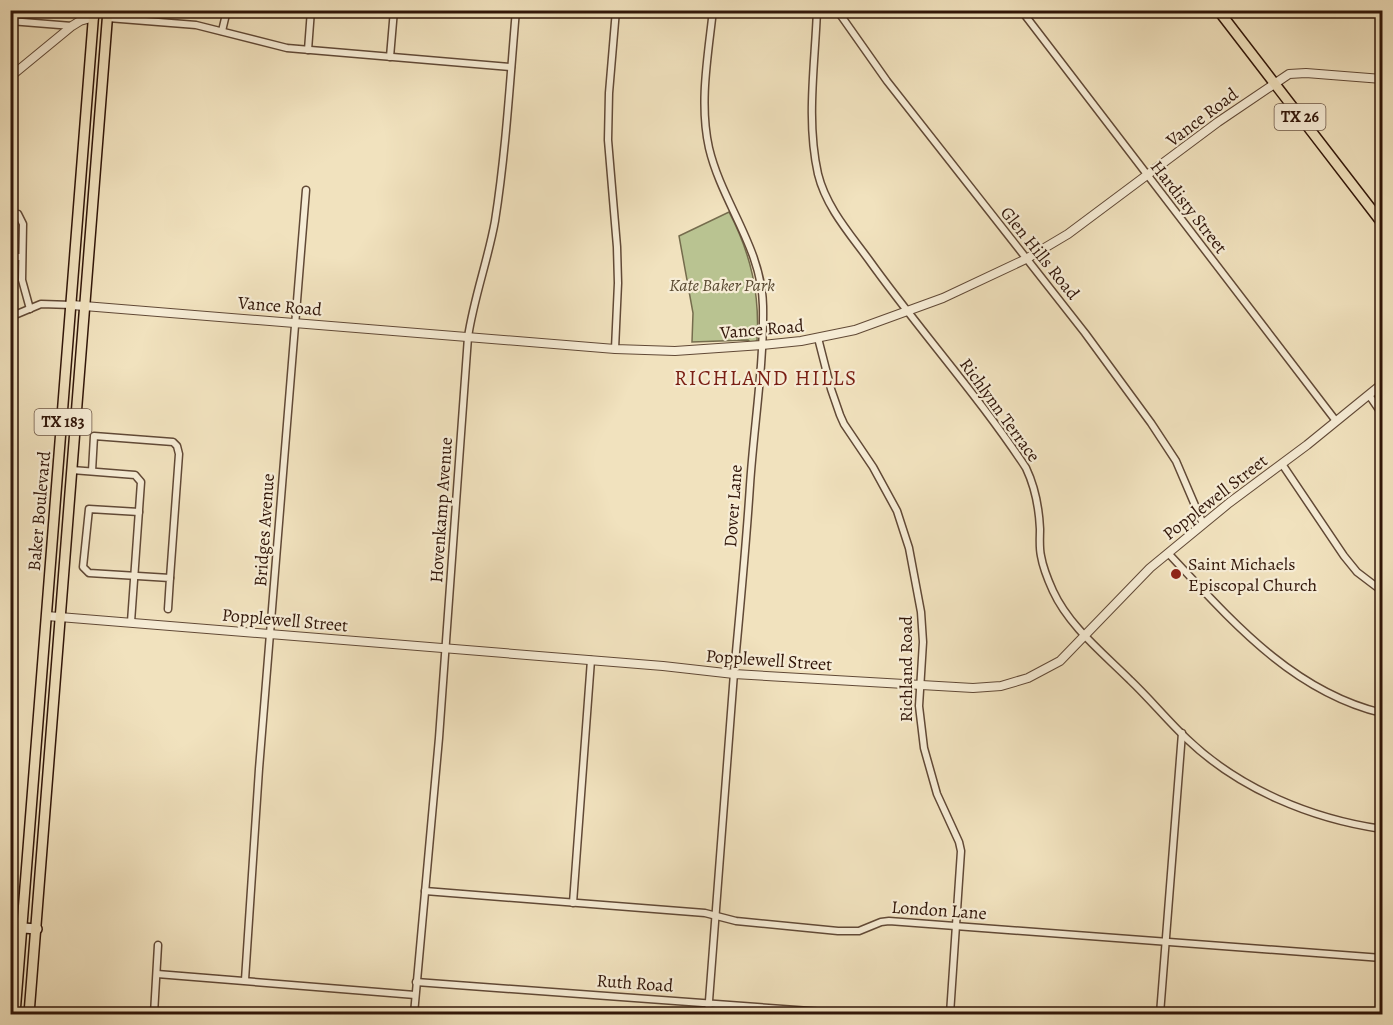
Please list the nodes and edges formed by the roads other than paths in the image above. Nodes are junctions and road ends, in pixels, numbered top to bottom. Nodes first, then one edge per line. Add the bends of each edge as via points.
1 (227, 10) edge
2 (311, 10) edge
3 (394, 10) edge
4 (516, 10) edge
5 (616, 10) edge
6 (713, 10) edge
7 (817, 10) edge
8 (837, 10) edge
9 (1021, 10) edge
10 (1218, 10) edge
11 (94, 14) edge
12 (108, 14) edge
13 (10, 21) edge
14 (72, 26) junction
15 (222, 31) junction
16 (308, 50) junction
17 (390, 57) junction
18 (511, 67) junction
19 (10, 77) edge
20 (1383, 79) edge
21 (1275, 84) junction
22 (1147, 177) junction
23 (306, 190) dead end
24 (18, 214) dead end
25 (1383, 223) edge
26 (10, 256) edge
27 (21, 257) junction
28 (1026, 260) junction
29 (72, 304) junction
30 (85, 305) junction
31 (30, 309) junction
32 (907, 311) junction
33 (10, 317) edge
34 (296, 322) junction
35 (468, 337) junction
36 (818, 338) junction
37 (762, 345) junction
38 (615, 349) junction
39 (1383, 384) edge
40 (1369, 395) junction
41 (1383, 414) edge
42 (1336, 421) junction
43 (1282, 464) junction
44 (72, 470) junction
45 (92, 471) junction
46 (139, 512) junction
47 (1203, 524) junction
48 (1168, 553) junction
49 (134, 576) junction
50 (170, 578) junction
51 (1383, 591) edge
52 (168, 609) dead end
53 (47, 616) junction
54 (60, 617) junction
55 (131, 622) junction
56 (271, 634) junction
57 (1085, 635) junction
58 (446, 649) junction
59 (591, 660) junction
60 (734, 674) junction
61 (921, 686) junction
62 (1383, 713) edge
63 (1182, 733) junction
64 (1383, 829) edge
65 (425, 891) junction
66 (573, 903) junction
67 (717, 916) junction
68 (956, 926) junction
69 (10, 927) edge
70 (22, 928) junction
71 (37, 929) junction
72 (1165, 942) junction
73 (158, 945) dead end
74 (1383, 958) edge
75 (157, 974) junction
76 (244, 980) junction
77 (416, 982) junction
78 (415, 995) junction
79 (709, 1004) junction
80 (15, 1014) edge
81 (29, 1014) edge
82 (154, 1014) edge
83 (414, 1014) edge
84 (708, 1014) edge
85 (852, 1014) edge
86 (950, 1014) edge
87 (1160, 1014) edge

1 - 15 street
2 - 16 street
3 - 17 street
4 - 18 street, Hovenkamp Avenue
5 - 38 street via 608,140 617,247
6 - 37 street, Dover Lane via 705,93 706,131 717,173 759,271
7 - 32 street, Richlynn Terrace via 811,138 818,175 839,219
8 - 28 street, Glen Hills Road
9 - 22 street, Hardisty Street
10 - 21 main road, TX 26
11 - 12 main road
11 - 14 street
11 - 29 main road, Baker Boulevard / TX 183
12 - 15 street
12 - 30 main road, Baker Boulevard / TX 183
13 - 14 street
14 - 19 street
15 - 16 street
16 - 17 street
17 - 18 street
18 - 35 street, Hovenkamp Avenue via 495,219
20 - 21 street, Vance Road via 1295,73
21 - 22 street, Vance Road
21 - 25 main road, TX 26
22 - 28 street, Vance Road
22 - 42 street, Hardisty Street
23 - 34 street, Bridges Avenue
24 - 27 street via 23,224
26 - 27 street
27 - 31 street
28 - 32 street, Vance Road
28 - 47 street, Glen Hills Road via 1151,423 1180,469
29 - 30 street, Vance Road
29 - 31 street via 47,303
29 - 53 main road, Baker Boulevard / TX 183
30 - 34 street, Vance Road
30 - 44 main road, Baker Boulevard / TX 183
31 - 33 street
32 - 36 street, Vance Road via 855,330
32 - 57 street, Richlynn Terrace via 1026,468 1037,502 1044,568 1054,594
34 - 35 street, Vance Road
34 - 56 street, Bridges Avenue
35 - 38 street, Vance Road
35 - 58 street, Hovenkamp Avenue
36 - 37 street, Vance Road
36 - 61 street, Richland Road via 840,415 897,511 909,548 921,612
37 - 38 street, Vance Road via 675,351
37 - 60 street, Dover Lane
39 - 40 street, Popplewell Street
40 - 41 street
40 - 42 street, Popplewell Street
42 - 43 street, Popplewell Street
43 - 47 street, Popplewell Street
43 - 51 street via 1344,556 1357,572
44 - 45 street
44 - 54 main road, Baker Boulevard / TX 183
45 - 46 street via 135,475 141,482
45 - 50 street via 94,436 172,442 177,446
46 - 49 street
46 - 49 street via 88,508 83,567 89,573
47 - 48 street, Popplewell Street
48 - 57 street, Popplewell Street
48 - 62 street via 1249,637 1284,667 1341,698
49 - 50 street
49 - 55 street
50 - 52 street
53 - 54 street, Popplewell Street
53 - 70 main road, Baker Boulevard / TX 183
54 - 55 street, Popplewell Street
54 - 71 main road, Baker Boulevard / TX 183
55 - 56 street, Popplewell Street
56 - 58 street, Popplewell Street
56 - 76 street, Bridges Avenue
57 - 61 street, Popplewell Street via 1060,662 1028,678 1001,686
57 - 63 street, Richlynn Terrace
58 - 59 street, Popplewell Street
58 - 65 street, Hovenkamp Avenue
59 - 60 street, Popplewell Street
59 - 66 street
60 - 61 street, Popplewell Street
60 - 67 street, Dover Lane
61 - 68 street, Richland Road via 920,721 927,765 961,851
63 - 64 street, Richlynn Terrace via 1233,775 1269,794 1311,812
63 - 72 street
65 - 66 street, London Lane
65 - 77 street, Hovenkamp Avenue
66 - 67 street, London Lane
67 - 68 street, London Lane via 838,931 859,931 889,921
67 - 79 street, Dover Lane
68 - 72 street, London Lane
68 - 86 street, Richland Road
69 - 70 main road
70 - 71 main road
70 - 80 main road, Baker Boulevard / TX 183
71 - 81 main road, Baker Boulevard / TX 183
72 - 74 street, London Lane
72 - 87 street
73 - 75 street
75 - 76 street
75 - 82 street
76 - 78 street
77 - 78 street, Hovenkamp Avenue
77 - 79 street, Ruth Road
78 - 83 street, Hovenkamp Avenue
79 - 84 street, Dover Lane
79 - 85 street, Ruth Road

